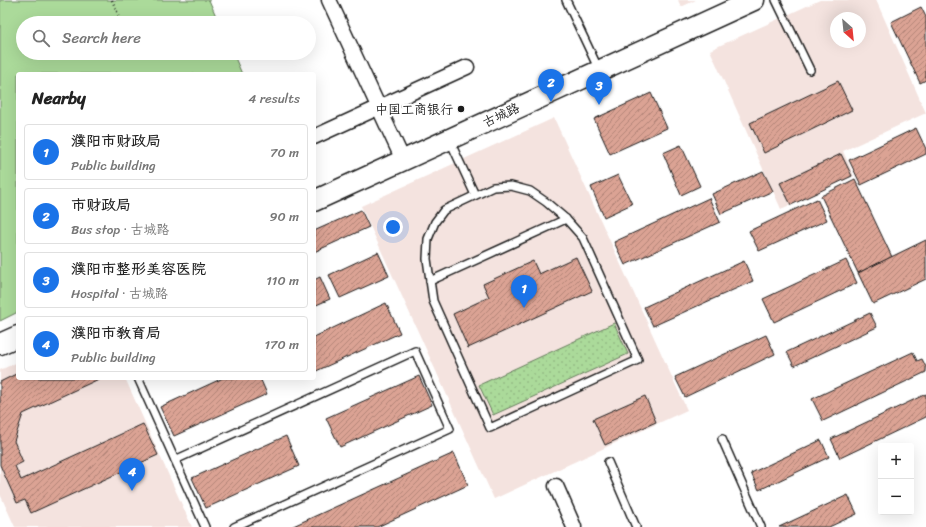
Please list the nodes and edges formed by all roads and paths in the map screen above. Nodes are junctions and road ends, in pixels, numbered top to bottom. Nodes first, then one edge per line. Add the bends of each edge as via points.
1 (112, 0) edge
2 (329, 0) edge
3 (566, 0) edge
4 (754, 0) edge
5 (776, 0) edge
6 (119, 16) dead end
7 (467, 67) dead end
8 (599, 70) junction
9 (810, 70) dead end
10 (378, 107) junction
11 (316, 136) edge
12 (449, 139) junction
13 (403, 160) junction
14 (475, 196) junction
15 (316, 200) edge
16 (566, 219) junction
17 (430, 281) junction
18 (16, 337) edge
19 (0, 344) edge
20 (139, 380) edge
21 (722, 439) dead end
22 (175, 460) junction
23 (608, 462) dead end
24 (556, 486) dead end
25 (205, 527) edge
26 (234, 527) edge
27 (574, 527) edge
28 (636, 527) edge
29 (761, 527) edge

1 - 6 path
2 - 10 street
3 - 8 lane
4 - 8 street, 古城路
5 - 9 lane
7 - 10 street
8 - 12 street, 古城路
10 - 11 street
10 - 13 street
12 - 13 street, 古城路
12 - 14 lane
13 - 15 street, 古城路
14 - 16 lane via 493,187 511,186 530,191
14 - 17 lane via 444,210 435,222 428,240
16 - 17 lane
16 - 17 lane via 583,238 638,360 490,428 433,301
18 - 19 street
20 - 22 lane
21 - 29 lane
22 - 25 lane
22 - 26 lane via 415,351 450,429
23 - 28 lane
24 - 27 street

